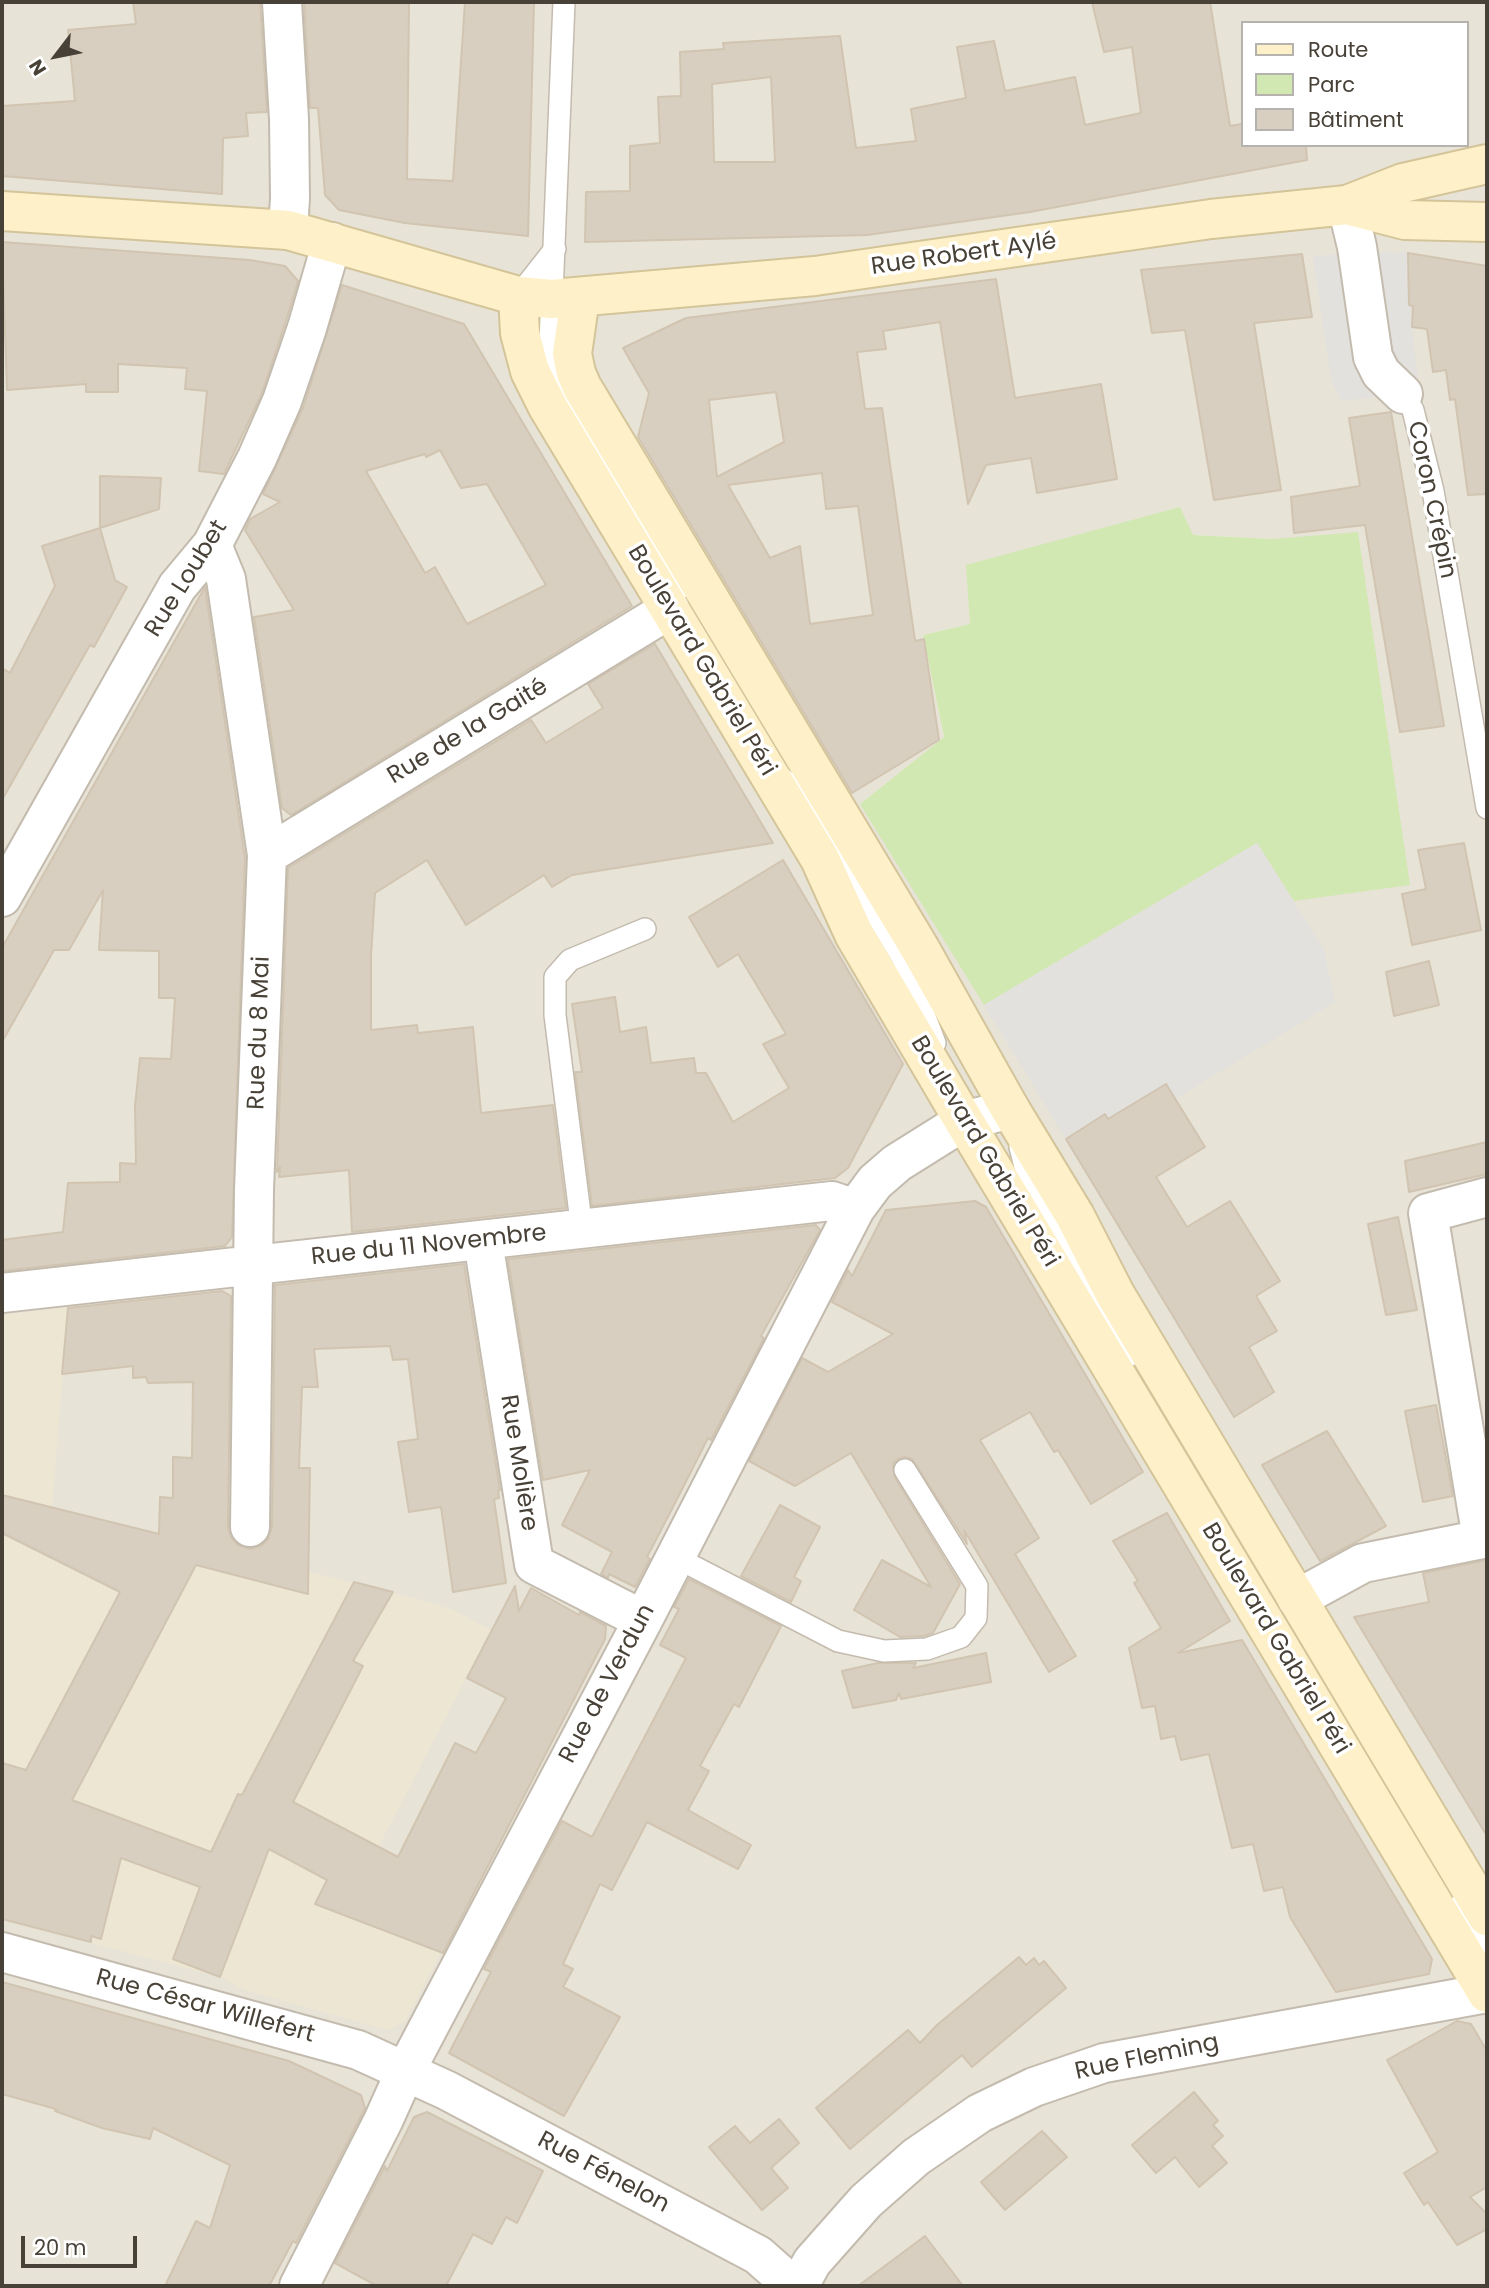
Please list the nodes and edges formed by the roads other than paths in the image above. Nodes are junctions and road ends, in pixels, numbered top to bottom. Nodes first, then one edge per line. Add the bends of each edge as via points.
1 (282, 2) edge
2 (564, 2) edge
3 (1487, 164) edge
4 (1487, 177) edge
5 (1487, 201) edge
6 (1347, 205) junction
7 (2, 211) edge
8 (1487, 222) edge
9 (288, 230) junction
10 (332, 242) junction
11 (555, 249) junction
12 (550, 298) junction
13 (1403, 394) joint
14 (212, 545) junction
15 (670, 609) junction
16 (1487, 808) edge
17 (267, 855) junction
18 (2, 897) edge
19 (645, 929) dead end
20 (1010, 1109) junction
21 (964, 1121) junction
22 (1487, 1197) edge
23 (855, 1209) junction
24 (582, 1230) junction
25 (483, 1241) junction
26 (254, 1264) junction
27 (2, 1293) edge
28 (905, 1470) dead end
29 (250, 1527) dead end
30 (675, 1558) junction
31 (1297, 1599) junction
32 (643, 1620) junction
33 (1487, 1916) edge
34 (1487, 1951) edge
35 (2, 1952) edge
36 (1487, 1993) edge
37 (406, 2070) junction
38 (299, 2286) edge
39 (793, 2286) edge
40 (799, 2286) edge

1 - 9 street via 289,119
2 - 11 lane
3 - 6 main road, Rue Robert Aylé via 1403,183
4 - 5 main road
6 - 8 main road, Rue Robert Aylé via 1405,220
6 - 12 main road, Rue Robert Aylé via 1211,219 815,276
6 - 13 street, Coron Crépin via 1373,357 1381,373
7 - 9 main road
9 - 10 main road
10 - 12 main road
10 - 14 street, Rue Loubet via 282,401
11 - 12 lane
11 - 12 lane
12 - 15 main road, Boulevard Gabriel Péri via 520,333 530,371
12 - 20 main road, Boulevard Gabriel Péri via 582,387 919,947
13 - 16 lane, Coron Crépin via 1413,410 1433,491
14 - 17 street, Rue du 8 Mai via 226,579
14 - 18 street, Rue Loubet via 177,587
15 - 17 street, Rue de la Gaité
15 - 21 main road, Boulevard Gabriel Péri via 820,859 854,934
17 - 26 street, Rue du 8 Mai
19 - 24 lane via 570,960 555,977 555,1015
20 - 21 street, Rue de Verdun
20 - 31 main road, Boulevard Gabriel Péri
20 - 34 lane via 1034,1202 1199,1468
21 - 23 street, Rue de Verdun via 897,1163
21 - 36 main road, Boulevard Gabriel Péri
22 - 31 street via 1428,1213 1482,1539 1363,1563
23 - 24 street, Rue du 11 Novembre via 832,1201
23 - 30 street, Rue de Verdun
24 - 25 street, Rue du 11 Novembre
25 - 26 street, Rue du 11 Novembre
25 - 32 street, Rue Molière via 534,1564
26 - 27 street, Rue du 11 Novembre
26 - 29 street, Rue du 8 Mai
28 - 30 lane via 977,1586 976,1618 961,1637 927,1649 884,1651 838,1641
30 - 32 street, Rue de Verdun
31 - 33 main road, Boulevard Gabriel Péri
32 - 37 street, Rue de Verdun
35 - 37 street, Rue César Willefert via 358,2050
36 - 40 street, Rue Fleming via 1104,2063 1034,2087 980,2113 916,2157 866,2201 812,2262
37 - 38 street, Rue de Verdun
37 - 39 street, Rue Fénelon via 758,2255

